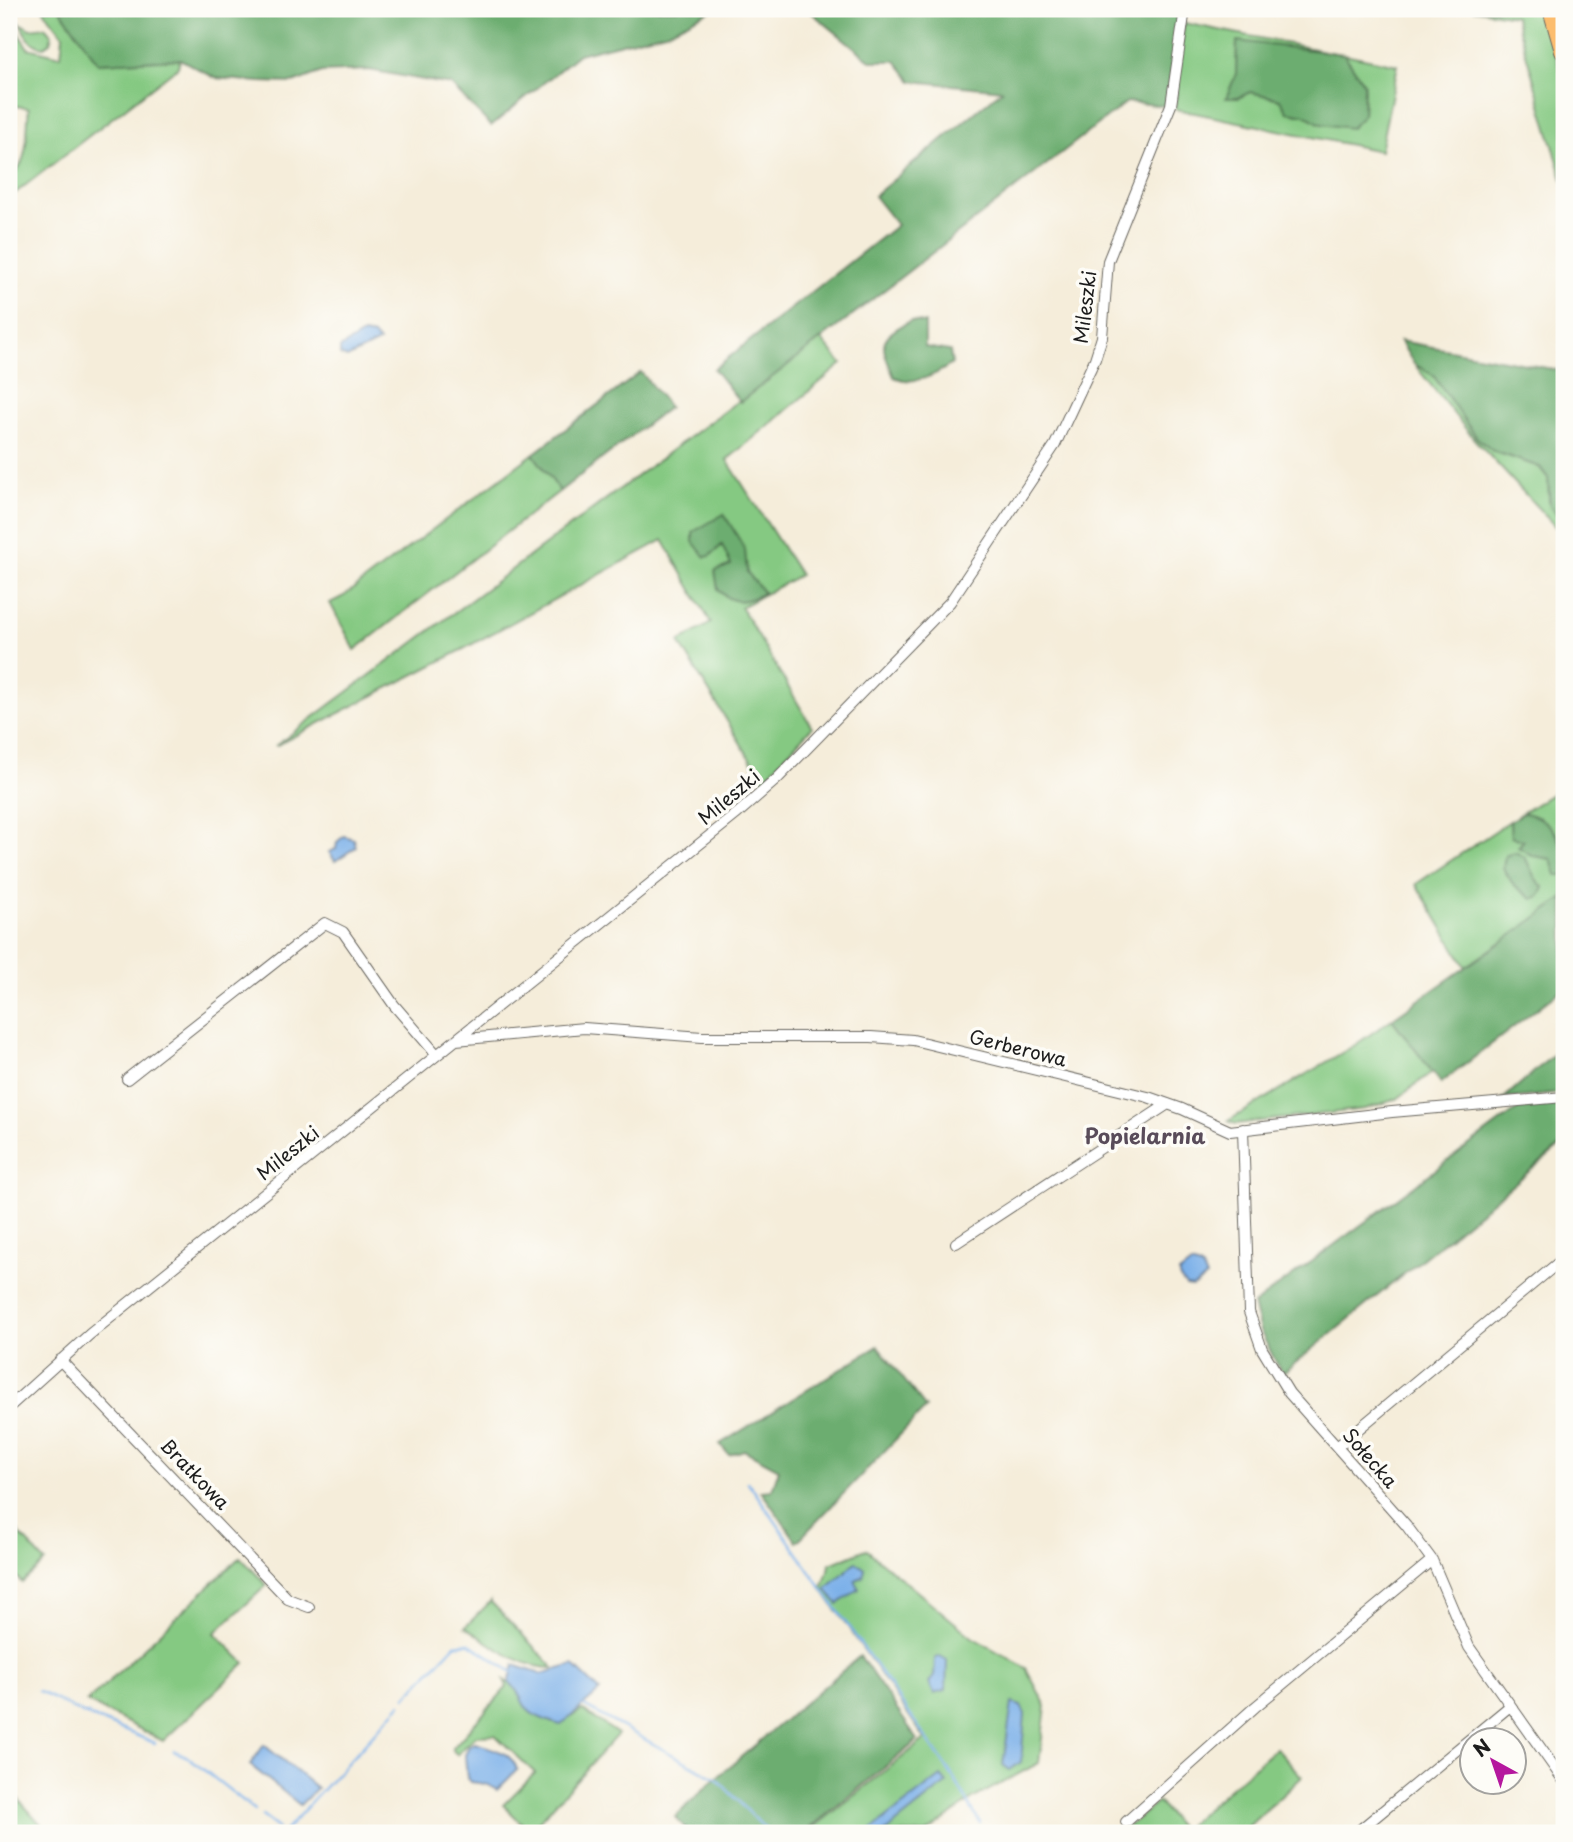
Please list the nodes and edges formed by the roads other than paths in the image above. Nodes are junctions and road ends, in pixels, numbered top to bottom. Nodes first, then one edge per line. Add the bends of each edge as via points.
1 (1185, 9) edge
2 (1552, 9) edge
3 (1564, 51) edge
4 (456, 1040) junction
5 (437, 1055) junction
6 (127, 1079) dead end
7 (1564, 1097) edge
8 (1168, 1104) junction
9 (1243, 1129) junction
10 (956, 1243) dead end
11 (1564, 1258) edge
12 (60, 1360) junction
13 (9, 1407) edge
14 (1338, 1446) junction
15 (1432, 1560) junction
16 (309, 1607) dead end
17 (1510, 1706) junction
18 (1564, 1781) edge
19 (1126, 1822) dead end
20 (1356, 1833) edge

1 - 4 street, Mileszki via 1171,105 1108,261 1102,337 1095,359 1055,445 973,572 922,633 777,779
2 - 3 highway
4 - 5 street, Mileszki
4 - 8 street, Gerberowa via 584,1028 702,1037 881,1037 913,1040
5 - 6 street via 342,932 325,923
5 - 12 street, Mileszki
7 - 9 street, Gerberowa
8 - 9 street, Gerberowa via 1217,1128
8 - 10 street
9 - 14 street, Sołecka via 1251,1323 1289,1393
11 - 14 street
12 - 13 street, Mileszki
12 - 16 street, Bratkowa via 288,1599
14 - 15 street, Sołecka
15 - 17 street, Sołecka via 1469,1647
15 - 19 street
17 - 18 street, Sołecka
17 - 20 street

